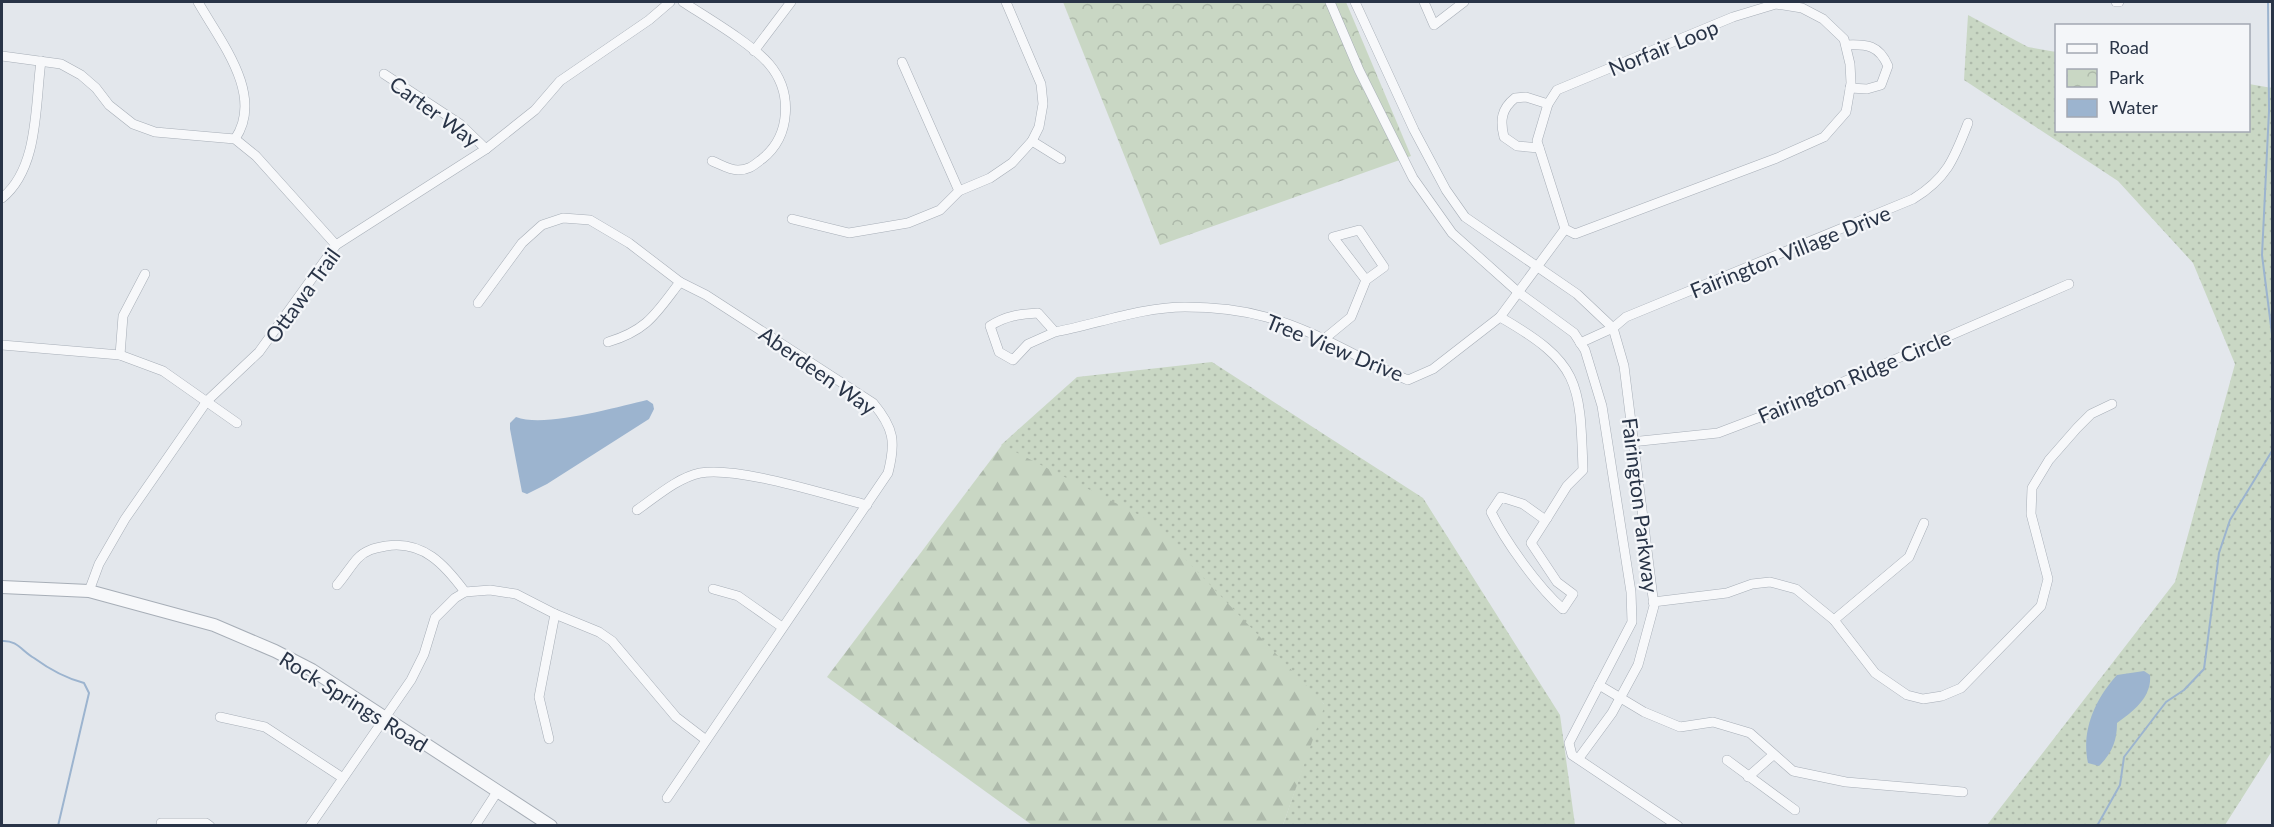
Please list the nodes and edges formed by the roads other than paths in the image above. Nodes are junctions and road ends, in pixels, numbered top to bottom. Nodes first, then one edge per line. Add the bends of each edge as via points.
1 (198, 2) edge
2 (670, 2) edge
3 (683, 2) edge
4 (791, 2) edge
5 (1006, 2) edge
6 (1330, 2) edge
7 (1355, 2) edge
8 (1424, 2) edge
9 (1463, 2) edge
10 (1846, 45) junction
11 (754, 51) junction
12 (2, 56) edge
13 (41, 61) junction
14 (902, 62) dead end
15 (384, 74) dead end
16 (1850, 88) junction
17 (1548, 104) junction
18 (1968, 123) dead end
19 (235, 139) junction
20 (1032, 141) junction
21 (486, 148) junction
22 (1539, 148) junction
23 (1061, 159) dead end
24 (712, 161) dead end
25 (958, 191) junction
26 (2, 198) edge
27 (792, 219) dead end
28 (1565, 230) junction
29 (336, 245) junction
30 (1536, 267) junction
31 (145, 274) dead end
32 (1365, 280) junction
33 (680, 282) junction
34 (2069, 284) dead end
35 (1518, 292) junction
36 (478, 303) dead end
37 (1500, 316) junction
38 (1613, 328) junction
39 (1055, 332) junction
40 (1323, 340) junction
41 (608, 342) dead end
42 (1580, 343) junction
43 (2, 345) edge
44 (120, 355) junction
45 (207, 401) junction
46 (2112, 404) dead end
47 (237, 423) dead end
48 (1631, 442) junction
49 (867, 505) junction
50 (637, 510) dead end
51 (1547, 518) junction
52 (1924, 523) dead end
53 (337, 585) dead end
54 (2, 587) edge
55 (713, 589) dead end
56 (89, 591) junction
57 (465, 592) junction
58 (1653, 602) junction
59 (555, 614) junction
60 (1834, 621) junction
61 (782, 627) junction
62 (1599, 685) junction
63 (1621, 697) junction
64 (220, 717) dead end
65 (384, 718) junction
66 (549, 739) dead end
67 (706, 740) junction
68 (1773, 754) junction
69 (1579, 758) junction
70 (1727, 760) dead end
71 (1748, 777) junction
72 (343, 778) junction
73 (497, 792) junction
74 (1963, 792) dead end
75 (667, 798) dead end
76 (1795, 810) dead end
77 (161, 823) dead end
78 (210, 825) edge
79 (310, 825) edge
80 (475, 825) edge
81 (551, 825) edge
82 (1678, 825) edge

1 - 19 street via 246,96 243,126
2 - 21 street, Ottawa Trail via 560,81 535,110
3 - 11 street
4 - 11 street
5 - 20 street via 1041,84 1043,104
6 - 35 street, Fairington Parkway via 1413,178 1452,233
7 - 30 street via 1446,190 1465,217
8 - 9 street via 1434,25
10 - 16 street
10 - 16 street via 1876,47 1888,66 1881,85
10 - 17 street, Norfair Loop via 1823,19 1802,8 1776,4 1557,90
11 - 24 street via 769,63 780,82 786,112 783,133 772,151 749,169 735,170
12 - 13 street
13 - 19 street via 61,64 81,75 133,124 155,132
13 - 26 street via 29,152 14,187
14 - 25 street
15 - 21 street, Carter Way via 460,124
16 - 28 street via 1846,112 1824,137 1777,159 1575,234
17 - 22 street via 1537,141
17 - 22 street via 1515,98 1503,113 1504,137 1517,146
18 - 38 street, Fairington Village Drive via 1950,167 1933,187 1914,199 1626,317
19 - 29 street via 256,156
20 - 23 street
20 - 25 street via 1012,163 990,178
21 - 29 street, Ottawa Trail
22 - 28 street
25 - 27 street via 940,210 876,230 849,233
28 - 30 street
29 - 45 street, Ottawa Trail via 260,352
30 - 35 street, Tree View Drive
30 - 38 street via 1577,294
31 - 44 street via 123,316
32 - 32 street via 1353,263 1333,237 1359,230 1384,267
32 - 40 street via 1351,317
33 - 36 street, Aberdeen Way via 629,243 590,220 563,218 542,225 522,243
33 - 41 street via 649,322 631,335
33 - 49 street, Aberdeen Way via 873,403 885,417 894,451 888,473
34 - 48 street, Fairington Ridge Circle via 1728,429
35 - 37 street, Tree View Drive
35 - 42 street, Fairington Parkway via 1574,333
37 - 40 street, Tree View Drive via 1433,369 1408,380
37 - 51 street via 1558,357 1575,384 1581,420 1582,470
38 - 42 street, Fairington Village Drive
38 - 48 street, Fairington Parkway via 1624,366
39 - 39 street, Tree View Drive via 1038,313 1016,314 990,326 999,352 1013,360 1028,344
39 - 40 street, Tree View Drive via 1183,307 1265,316
42 - 62 street, Fairington Parkway via 1602,406 1631,592 1632,622
43 - 44 street
44 - 45 street via 162,371
45 - 47 street
45 - 56 street, Ottawa Trail via 125,519 99,564
46 - 60 street via 2091,414 2077,428 2049,460 2032,488 2031,514 2048,579 2041,606 1961,688 1923,699 1907,695 1875,673
48 - 58 street, Fairington Parkway
49 - 50 street via 734,472 682,479
49 - 61 street, Aberdeen Way
51 - 51 street via 1531,543 1557,582 1573,594 1563,609 1548,596 1499,530 1491,512 1501,497 1524,504
52 - 60 street via 1909,557
53 - 57 street via 358,558 371,549 397,544 426,552 446,566
54 - 56 street, Rock Springs Road
55 - 61 street via 738,596
56 - 65 street, Rock Springs Road via 214,625 275,651 312,670
57 - 59 street via 516,594
57 - 65 street via 435,618 420,663
58 - 60 street via 1727,593 1770,582 1796,589
58 - 63 street, Fairington Parkway via 1638,665
59 - 66 street via 539,697
59 - 67 street via 612,641 676,717
61 - 67 street, Aberdeen Way
62 - 63 street
62 - 69 street, Fairington Parkway via 1569,743 1572,755
63 - 68 street via 1680,727 1713,722 1750,733
63 - 69 street, Fairington Parkway
64 - 72 street via 265,727
65 - 72 street
65 - 73 street, Rock Springs Road
67 - 75 street, Aberdeen Way
68 - 71 street
68 - 74 street via 1793,771 1835,780
69 - 82 street
70 - 71 street
71 - 76 street
72 - 79 street
73 - 80 street
73 - 81 street, Rock Springs Road
77 - 78 street

